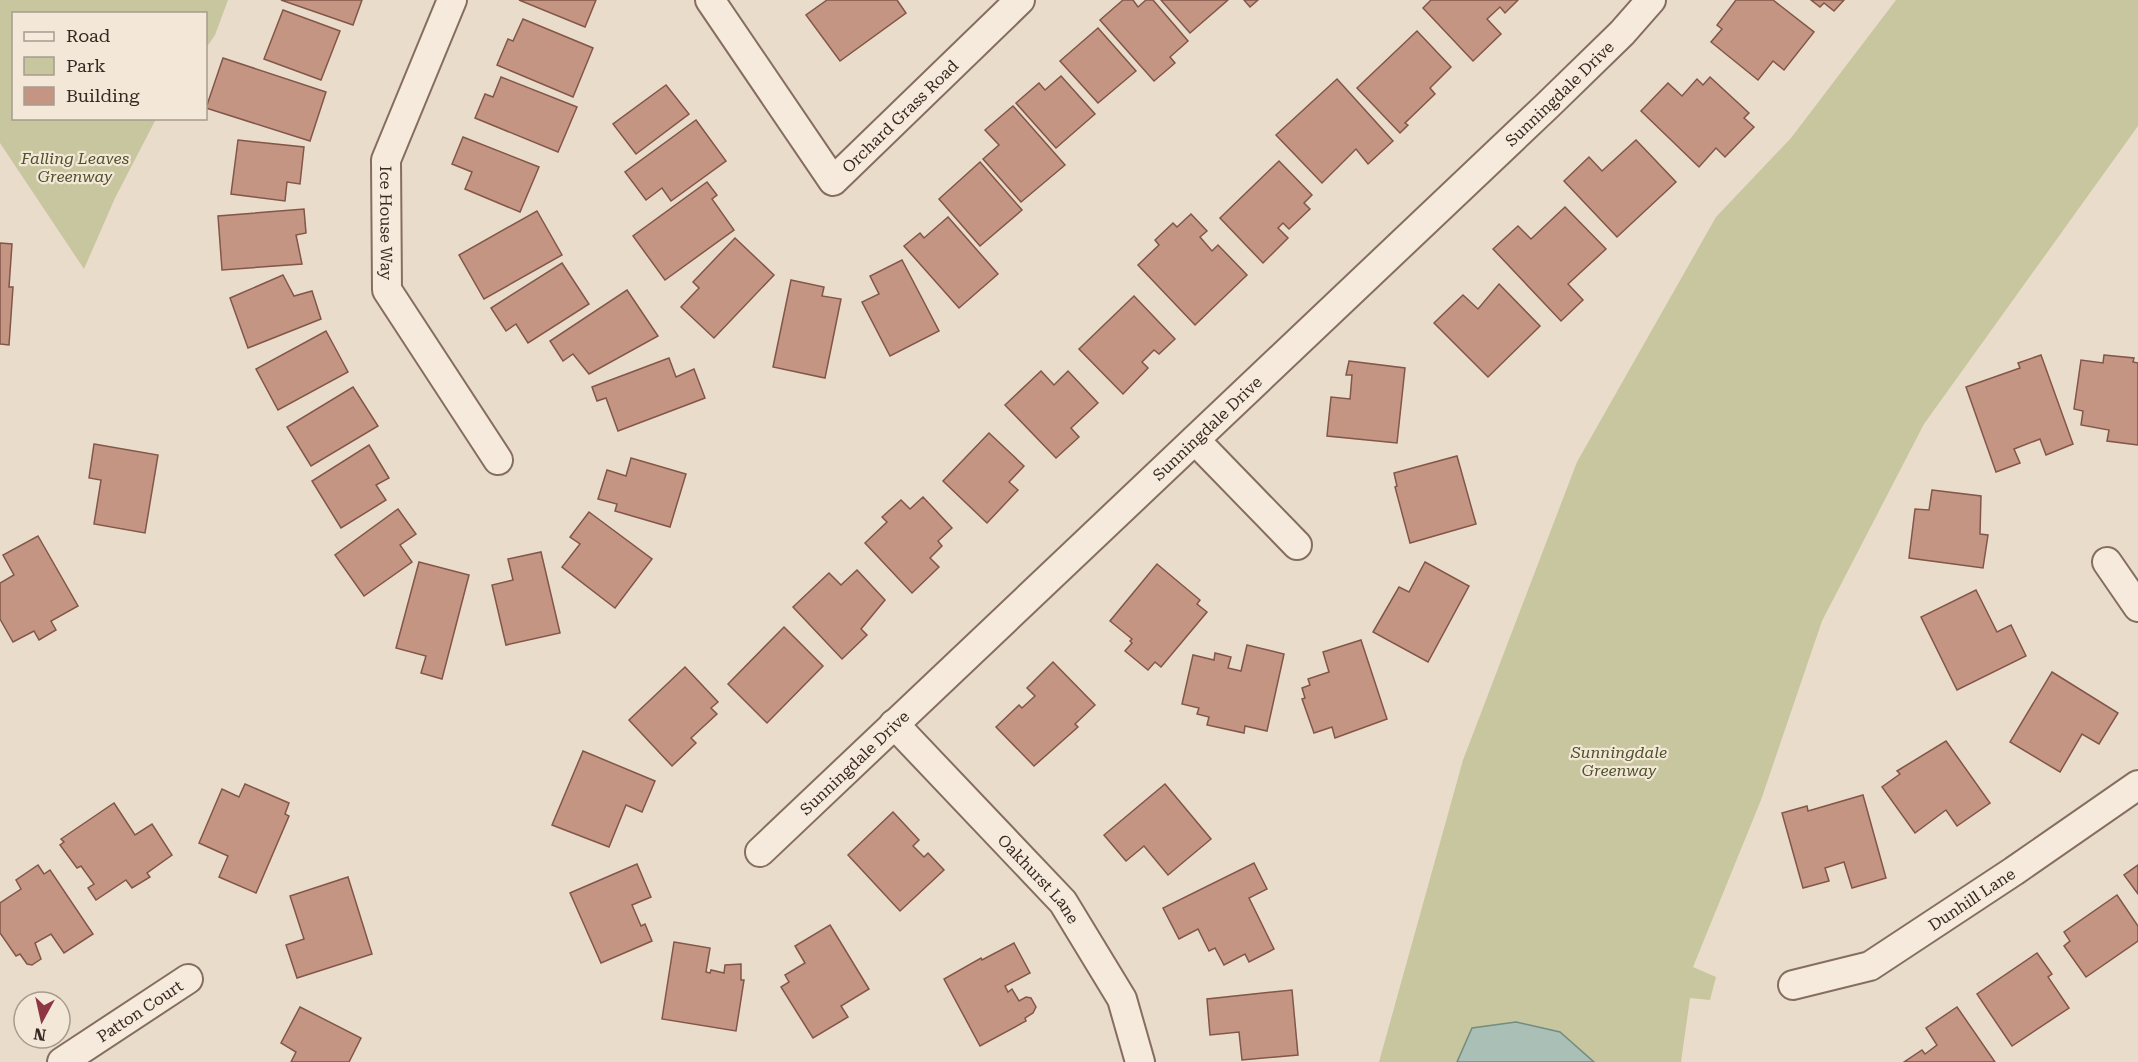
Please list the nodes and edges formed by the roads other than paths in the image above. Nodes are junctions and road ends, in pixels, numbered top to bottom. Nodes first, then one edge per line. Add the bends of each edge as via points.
1 (452, 0) edge
2 (710, 0) edge
3 (1020, 0) edge
4 (1651, 0) edge
5 (1195, 440) junction
6 (498, 460) dead end
7 (1297, 545) dead end
8 (2107, 562) dead end
9 (2138, 608) edge
10 (894, 724) junction
11 (2138, 784) edge
12 (760, 852) dead end
13 (188, 979) dead end
14 (1793, 985) dead end
15 (62, 1062) edge
16 (1140, 1062) edge

1 - 6 street, Ice House Way via 386,160 387,290
2 - 3 street, Orchard Grass Road via 833,182
4 - 5 street, Sunningdale Drive via 1548,105
5 - 7 street
5 - 10 street, Sunningdale Drive
8 - 9 street
10 - 12 street, Sunningdale Drive
10 - 16 street, Oakhurst Lane via 1063,902 1122,999
11 - 14 street, Dunhill Lane via 1870,966
13 - 15 street, Patton Court

